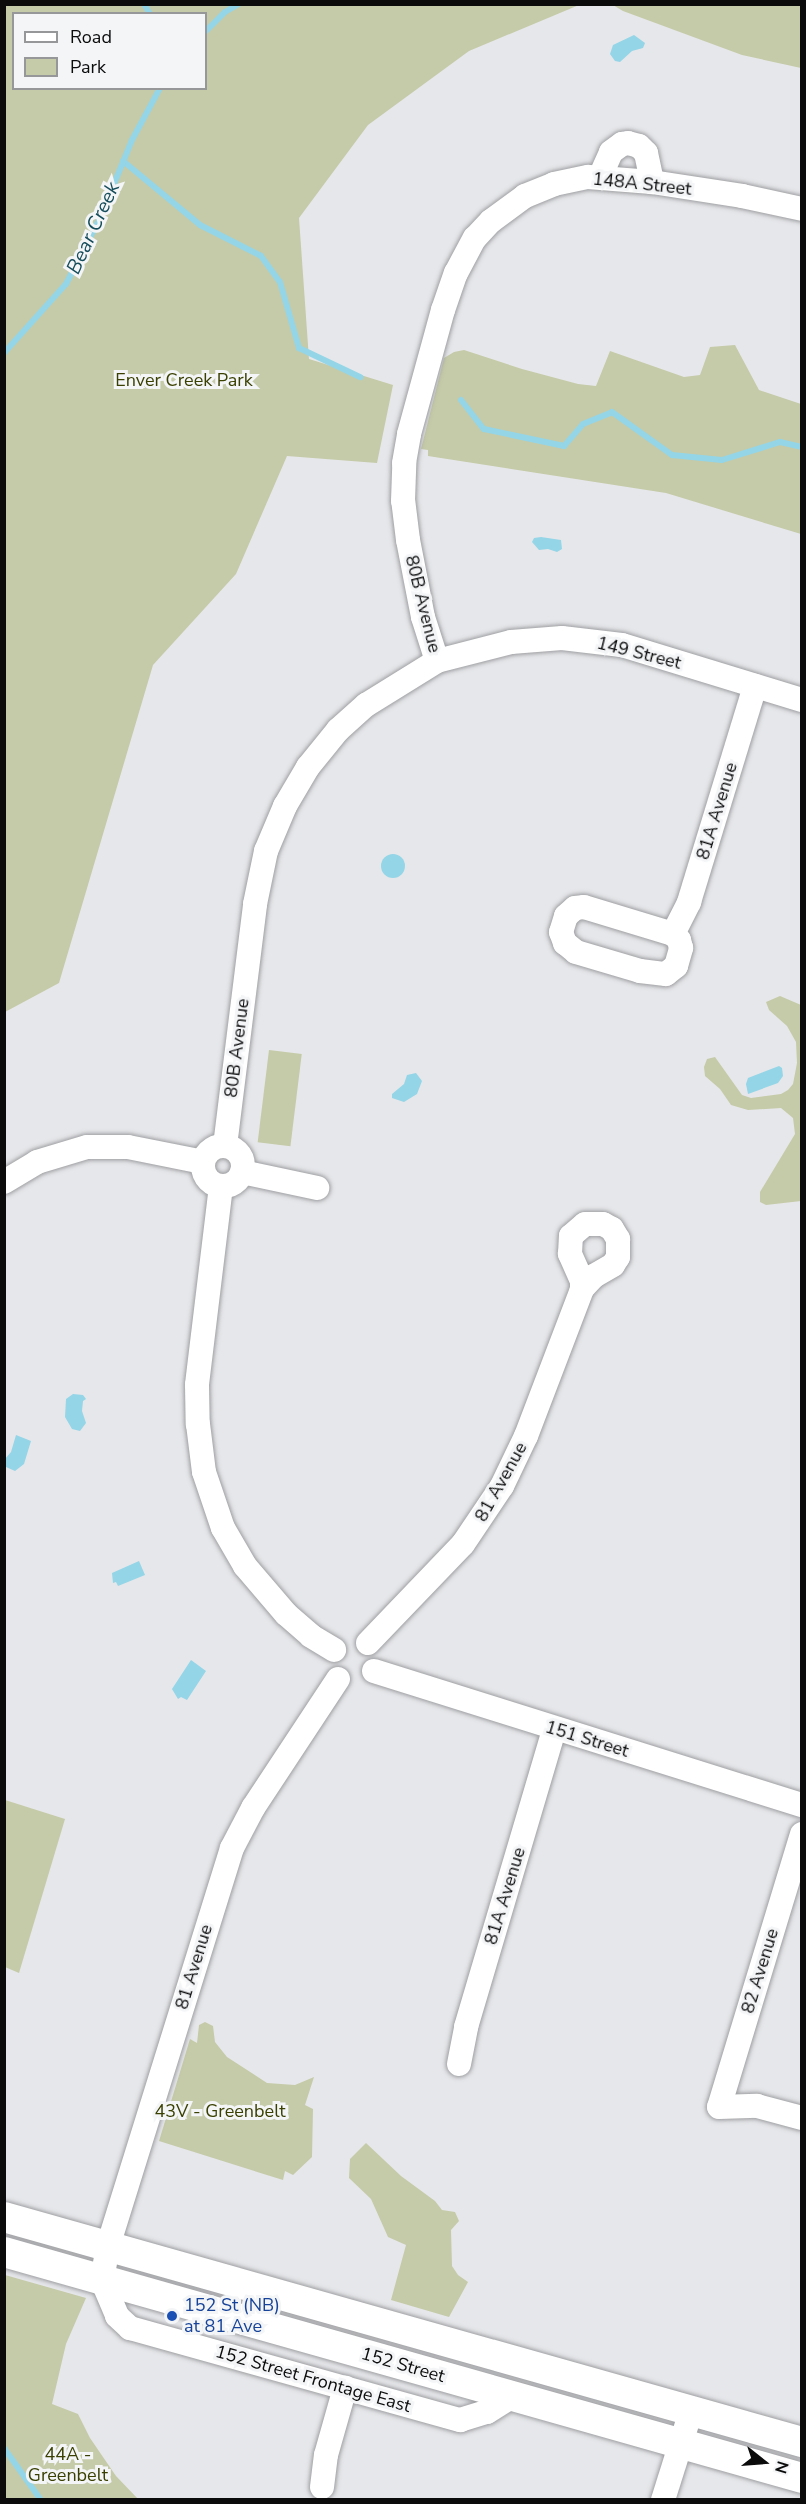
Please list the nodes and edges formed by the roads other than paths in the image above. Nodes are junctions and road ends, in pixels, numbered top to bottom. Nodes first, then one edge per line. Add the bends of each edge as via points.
1 (600, 177) junction
2 (652, 182) junction
3 (801, 209) edge
4 (491, 221) joint
5 (437, 661) junction
6 (755, 686) junction
7 (801, 700) edge
8 (673, 933) dead end
9 (225, 1146) junction
10 (203, 1162) junction
11 (242, 1172) junction
12 (4, 1182) edge
13 (221, 1186) junction
14 (317, 1188) dead end
15 (582, 1288) dead end
16 (368, 1643) junction
17 (334, 1650) junction
18 (374, 1671) junction
19 (338, 1678) junction
20 (554, 1729) junction
21 (801, 1805) edge
22 (801, 1834) edge
23 (459, 2064) dead end
24 (801, 2118) edge
25 (4, 2217) edge
26 (108, 2246) junction
27 (4, 2252) edge
28 (102, 2280) junction
29 (345, 2388) junction
30 (513, 2396) junction
31 (691, 2411) junction
32 (801, 2442) edge
33 (680, 2445) junction
34 (801, 2478) edge
35 (322, 2487) dead end
36 (663, 2499) edge

1 - 2 street, 148A Street
1 - 2 street via 611,152 628,143 646,153
1 - 4 street, 148A Street via 539,189
2 - 3 street, 148A Street
4 - 5 street, 80B Avenue via 468,248 452,282 405,453 405,521 423,617
5 - 6 street, 149 Street via 511,642 574,639 622,645
5 - 9 street, 80B Avenue via 377,697 338,730 302,776 274,828 257,887
6 - 7 street, 149 Street
6 - 8 street, 81A Avenue via 689,902
9 - 10 street via 213,1148
9 - 11 street via 240,1154
10 - 12 street via 128,1147 87,1147 38,1162
10 - 13 street via 206,1178
11 - 13 street via 232,1184
11 - 14 street
13 - 17 street via 197,1377 204,1472 223,1527 245,1566 286,1614
15 - 16 street, 81 Avenue via 526,1436 502,1486 463,1544
16 - 17 street via 350,1639
16 - 18 street via 378,1658
17 - 19 street via 331,1665
18 - 19 street via 357,1681
18 - 20 street, 151 Street
19 - 26 street, 81 Avenue via 253,1808 232,1848
20 - 21 street, 151 Street
20 - 23 street, 81A Avenue via 466,2027
22 - 24 street, 82 Avenue via 719,2107 757,2106
25 - 26 main road, 152 Street
26 - 28 street, 81 Avenue
26 - 31 main road, 152 Street
27 - 28 main road, 152 Street
28 - 29 street, 152 Street Frontage East via 117,2316 130,2328
28 - 30 main road, 152 Street
29 - 30 street, 152 Street Frontage East via 460,2420 487,2412
29 - 35 street via 326,2455
30 - 33 main road, 152 Street
31 - 32 main road, 152 Street
31 - 33 street
33 - 34 main road, 152 Street
33 - 36 street

